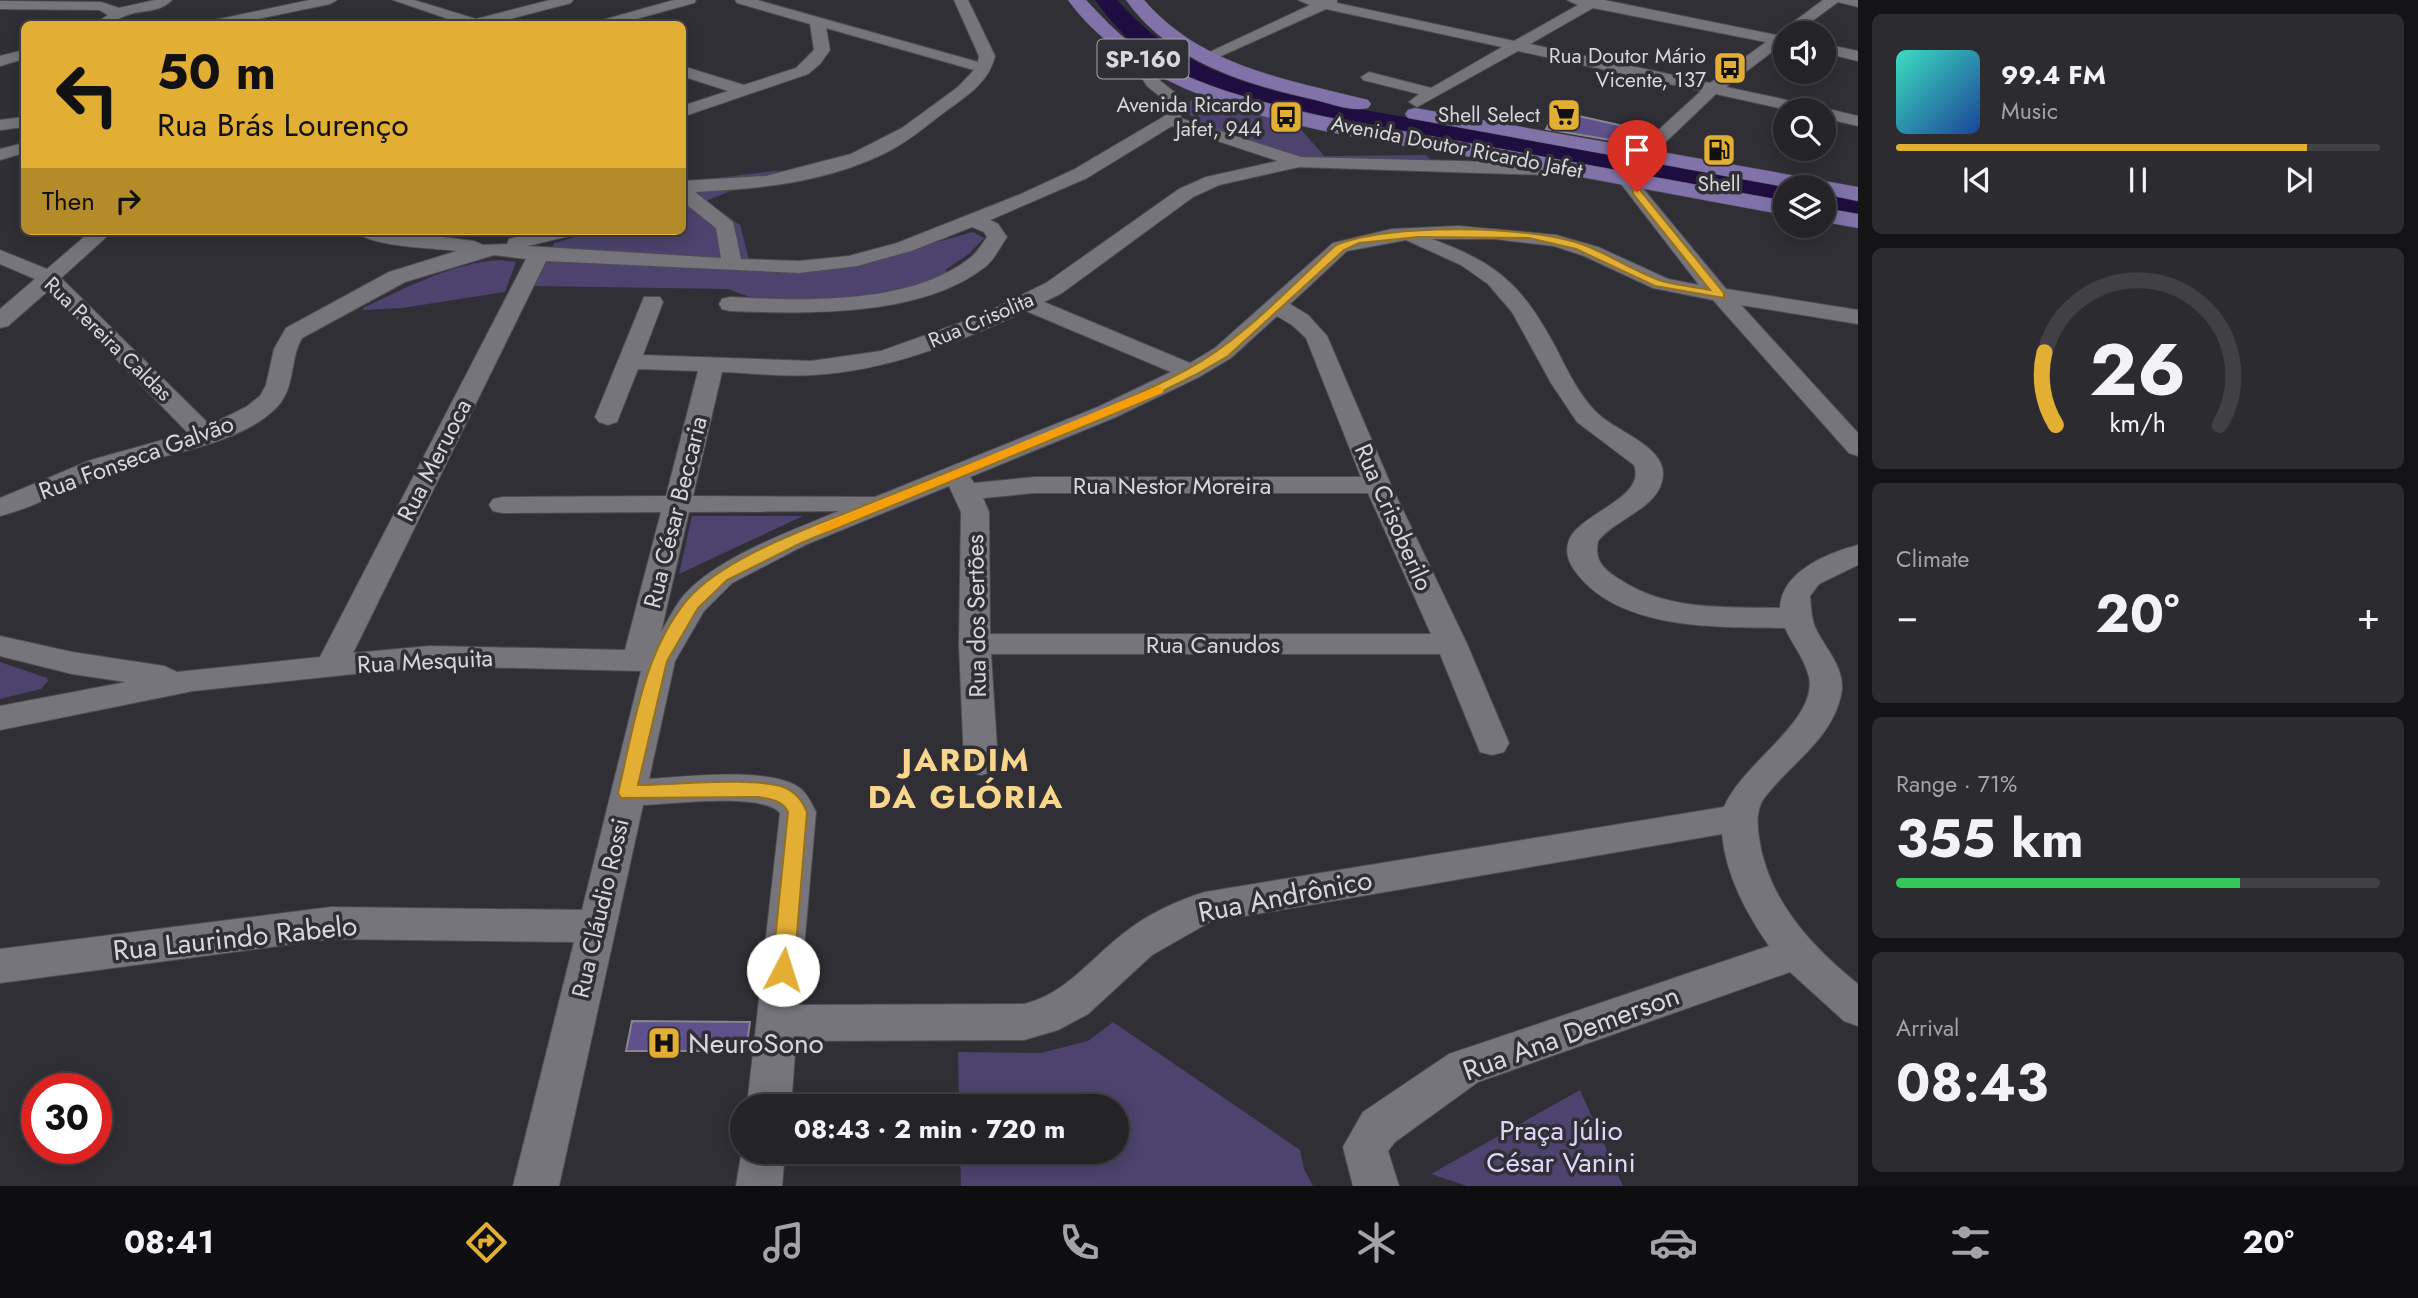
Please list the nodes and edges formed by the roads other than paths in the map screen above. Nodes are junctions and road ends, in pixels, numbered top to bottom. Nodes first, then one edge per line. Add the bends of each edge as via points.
1 (132, 0) edge
2 (165, 0) edge
3 (330, 0) edge
4 (400, 0) edge
5 (566, 0) edge
6 (688, 0) edge
7 (742, 0) edge
8 (961, 0) edge
9 (1077, 0) edge
10 (1135, 0) edge
11 (1305, 0) edge
12 (1574, 0) edge
13 (1832, 0) edge
14 (1843, 0) edge
15 (1329, 2) edge
16 (1594, 2) edge
17 (1858, 3) edge
18 (0, 5) edge
19 (101, 6) junction
20 (116, 13) junction
21 (508, 16) junction
22 (107, 21) edge
23 (229, 21) edge
24 (466, 21) edge
25 (488, 21) edge
26 (524, 21) edge
27 (614, 21) edge
28 (817, 21) junction
29 (1805, 21) edge
30 (1773, 35) edge
31 (1773, 45) edge
32 (1515, 46) junction
33 (1836, 51) edge
34 (1135, 55) junction
35 (21, 56) edge
36 (1858, 56) edge
37 (1207, 57) junction
38 (0, 61) edge
39 (983, 68) junction
40 (686, 72) edge
41 (1369, 77) dead end
42 (1671, 80) junction
43 (1713, 89) junction
44 (1641, 90) dead end
45 (746, 91) junction
46 (1433, 93) junction
47 (1225, 95) junction
48 (1171, 97) junction
49 (1773, 102) edge
50 (1376, 107) dead end
51 (1408, 107) joint
52 (686, 110) edge
53 (1836, 116) edge
54 (1170, 120) junction
55 (1858, 121) edge
56 (21, 122) edge
57 (0, 125) edge
58 (1383, 134) junction
59 (1543, 136) junction
60 (21, 149) edge
61 (1643, 154) junction
62 (0, 155) edge
63 (1299, 162) junction
64 (1588, 163) junction
65 (1439, 165) junction
66 (1733, 170) junction
67 (1773, 178) edge
68 (1636, 183) junction
69 (1836, 190) edge
70 (1858, 194) edge
71 (686, 195) edge
72 (686, 196) edge
73 (1737, 199) junction
74 (1773, 206) edge
75 (1836, 217) edge
76 (975, 221) junction
77 (1858, 221) edge
78 (1403, 234) junction
79 (98, 235) edge
80 (384, 235) edge
81 (551, 235) edge
82 (494, 249) junction
83 (539, 254) junction
84 (0, 256) edge
85 (732, 265) junction
86 (49, 278) junction
87 (1720, 296) junction
88 (652, 302) dead end
89 (1026, 303) junction
90 (730, 304) dead end
91 (1277, 306) junction
92 (1858, 317) edge
93 (0, 321) edge
94 (629, 362) junction
95 (712, 364) junction
96 (1191, 372) junction
97 (608, 417) dead end
98 (206, 436) junction
99 (1858, 448) edge
100 (960, 483) junction
101 (1378, 485) junction
102 (678, 502) junction
103 (883, 503) junction
104 (503, 505) dead end
105 (0, 508) edge
106 (1858, 554) edge
107 (1796, 618) junction
108 (975, 643) junction
109 (1451, 644) junction
110 (0, 646) edge
111 (648, 661) junction
112 (72, 663) junction
113 (330, 667) junction
114 (193, 680) junction
115 (12, 716) edge
116 (1492, 743) dead end
117 (981, 764) dead end
118 (627, 793) junction
119 (1738, 818) junction
120 (596, 926) junction
121 (1796, 953) junction
122 (0, 966) edge
123 (1858, 1007) edge
124 (778, 1023) junction
125 (770, 1094) edge
126 (762, 1164) edge
127 (536, 1186) edge
128 (759, 1186) edge
129 (1376, 1186) edge

1 - 19 street
2 - 20 street via 153,7
3 - 23 street
4 - 24 street
5 - 21 street
6 - 27 street
7 - 28 street
8 - 39 street via 987,56
9 - 34 main road, Avenida Doutor Ricardo Jafet / SP-160
10 - 37 main road, Avenida Doutor Ricardo Jafet / SP-160 via 1166,33
11 - 15 street
12 - 16 street
13 - 29 street
14 - 17 street
15 - 32 street
15 - 37 street
16 - 30 street
16 - 32 street
18 - 19 street
19 - 20 street
20 - 22 street
21 - 25 street
21 - 26 street
28 - 39 street
28 - 45 street via 822,50 815,61 790,76
31 - 43 street
32 - 42 street
32 - 46 street
33 - 36 street
34 - 47 main road, Avenida Doutor Ricardo Jafet / SP-160
34 - 48 street via 1153,83
35 - 38 street
37 - 50 main road, Avenida Doutor Ricardo Jafet / SP-160 via 1280,84
39 - 71 street via 959,94 870,153 828,167
40 - 45 street
41 - 46 street
42 - 43 street
42 - 44 street via 1656,92
43 - 49 street
43 - 61 street
45 - 52 street
46 - 51 street
47 - 48 street
47 - 58 main road, Avenida Doutor Ricardo Jafet
48 - 54 street via 1175,111
51 - 59 main road, Avenida Doutor Ricardo Jafet
53 - 55 street
54 - 63 street
54 - 76 street via 1080,174
56 - 57 street
58 - 64 main road, Avenida Doutor Ricardo Jafet via 1524,160
58 - 65 street via 1425,149
59 - 61 main road, Avenida Doutor Ricardo Jafet
59 - 64 main road
60 - 62 street
61 - 66 main road, Avenida Doutor Ricardo Jafet
61 - 68 street
63 - 65 street
63 - 89 street, Rua Crisolita via 1213,181 1186,193 1054,288
64 - 65 street
64 - 68 main road, Avenida Doutor Ricardo Jafet
66 - 67 main road, Avenida Doutor Ricardo Jafet
66 - 73 main road via 1695,179
68 - 73 main road, Avenida Doutor Ricardo Jafet
68 - 87 street
69 - 70 main road, Avenida Doutor Ricardo Jafet
72 - 85 street via 726,226
73 - 74 main road, Avenida Doutor Ricardo Jafet
75 - 77 main road
76 - 85 street via 850,262 799,267
76 - 90 street via 991,228 997,237 992,250 961,275 935,286 854,302
78 - 87 street, Rua Cláudio Rossi via 1496,234 1557,240 1659,284
78 - 91 street, Rua Cláudio Rossi via 1340,247
78 - 107 street via 1497,279 1522,310 1588,420 1647,463 1646,489 1583,540 1581,552 1587,569 1624,595 1679,614
79 - 86 street
80 - 82 street
81 - 82 street, Rua Fonseca Galvão
82 - 83 street
82 - 98 street, Rua Fonseca Galvão via 397,277 294,333 283,348 279,383 268,403
83 - 85 street
83 - 113 street, Rua Meruoca
84 - 86 street, Rua Pereira Caldas
86 - 93 street
86 - 98 street, Rua Pereira Caldas
87 - 92 street, Rua Cláudio Rossi
87 - 99 street
88 - 94 street
89 - 95 street, Rua Crisolita via 945,337 858,363 811,368
89 - 96 street
91 - 96 street, Rua Cláudio Rossi via 1223,353
91 - 101 street, Rua Crisoberilo via 1316,336
94 - 95 street, Rua Crisolita
94 - 97 street
95 - 102 street, Rua César Beccaria
96 - 100 street, Rua Cláudio Rossi
98 - 105 street, Rua Fonseca Galvão via 113,461
100 - 101 street, Rua Nestor Moreira
100 - 103 street, Rua Cláudio Rossi
100 - 108 street, Rua dos Sertões via 975,512
101 - 109 street, Rua Crisoberilo
102 - 103 street
102 - 104 street
102 - 111 street, Rua César Beccaria
103 - 111 street, Rua Cláudio Rossi via 795,539 722,577 692,605
106 - 107 street via 1809,578 1795,595
107 - 119 street via 1820,662 1826,693 1817,719 1754,785
108 - 109 street, Rua Canudos
108 - 117 street, Rua dos Sertões
109 - 116 street, Rua Crisoberilo
110 - 112 street
111 - 113 street, Rua Mesquita via 430,656
111 - 118 street, Rua Cláudio Rossi
112 - 114 street
112 - 115 street via 52,693
113 - 114 street, Rua Mesquita
114 - 115 street
118 - 120 street, Rua Cláudio Rossi
118 - 124 street via 758,790 779,793 792,801 798,812
119 - 121 street via 1745,869 1771,920
119 - 124 street, Rua Andrônico via 1205,907 1172,920 1138,944 1068,1008 1048,1018 1024,1022
120 - 122 street, Rua Laurindo Rabelo via 331,923
120 - 127 street, Rua Cláudio Rossi
121 - 123 street
121 - 129 street, Rua Ana Demerson via 1464,1068 1379,1127 1365,1147
124 - 125 street
126 - 128 street

